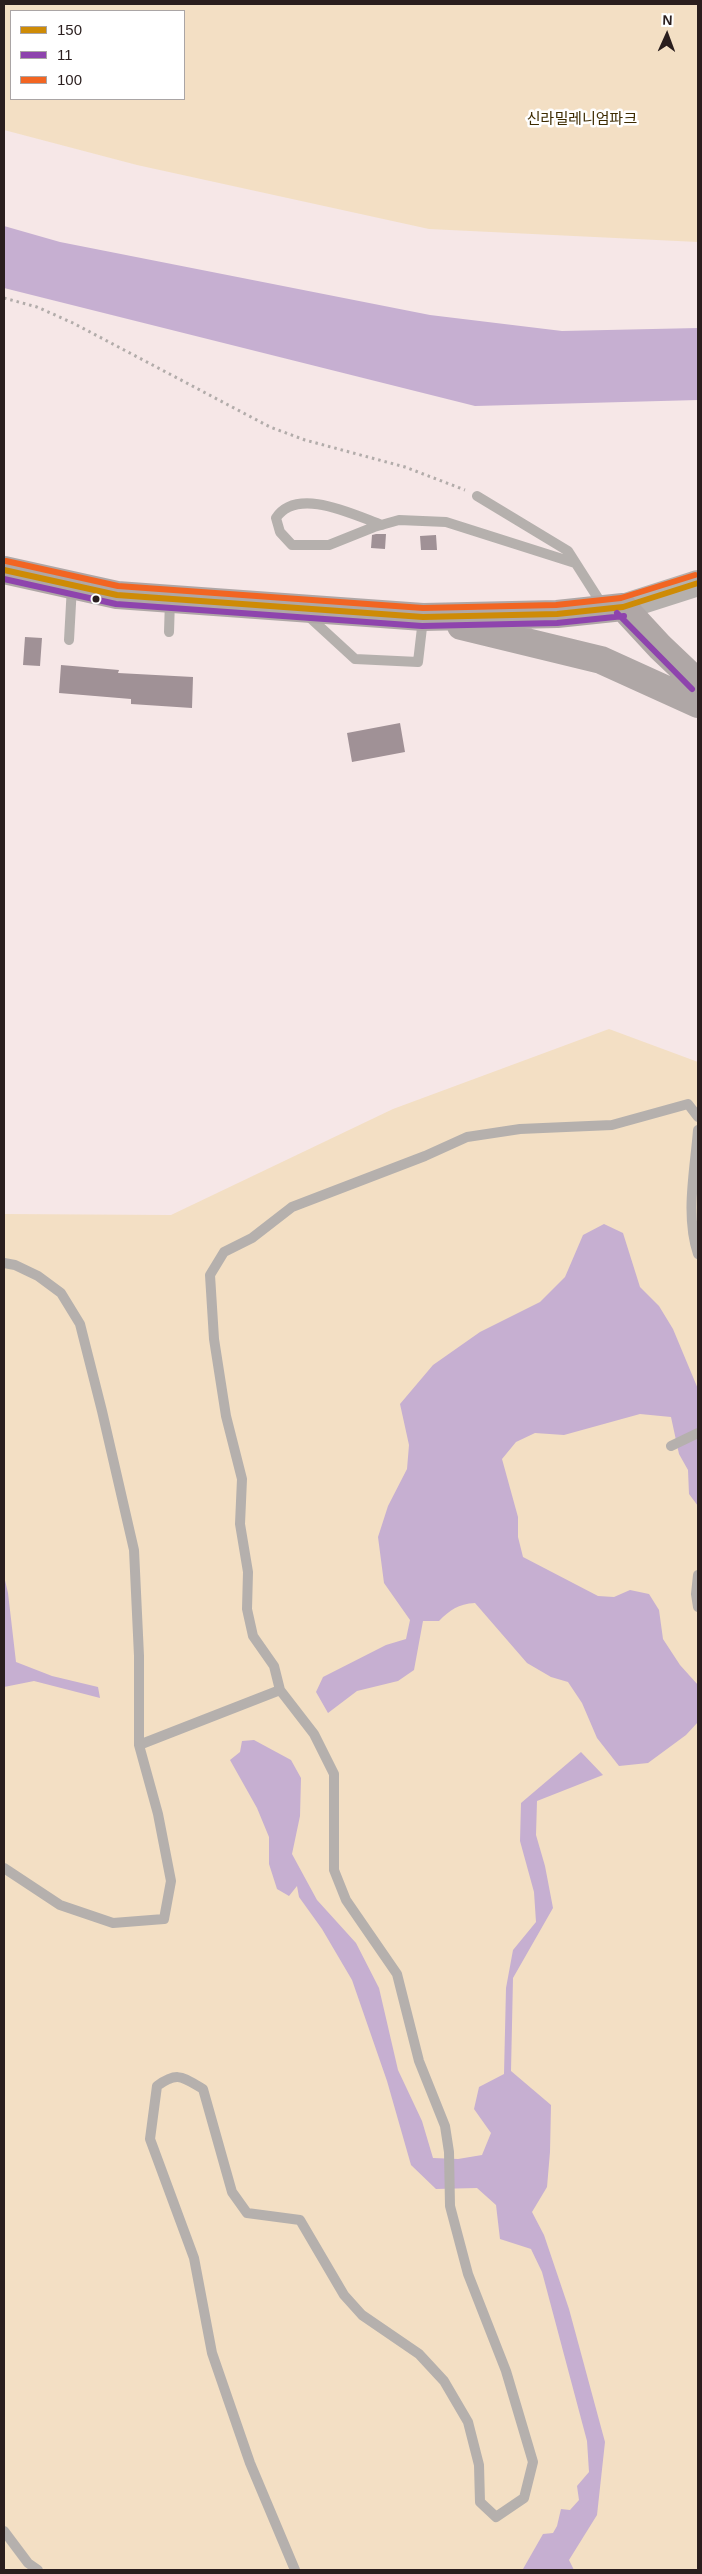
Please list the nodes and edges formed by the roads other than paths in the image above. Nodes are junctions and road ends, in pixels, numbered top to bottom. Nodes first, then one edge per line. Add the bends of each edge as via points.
1 (477, 496) road end
2 (382, 525) junction
3 (575, 563) junction
4 (4, 570) edge
5 (698, 583) edge
6 (72, 585) junction
7 (170, 599) junction
8 (300, 608) junction
9 (614, 608) junction
10 (423, 617) junction
11 (169, 632) dead end
12 (69, 640) dead end
13 (698, 683) edge
14 (698, 704) edge
15 (698, 1116) edge
16 (698, 1130) edge
17 (698, 1254) edge
18 (4, 1263) edge
19 (698, 1433) edge
20 (671, 1446) dead end
21 (698, 1575) edge
22 (698, 1607) edge
23 (280, 1690) junction
24 (139, 1746) junction
25 (4, 1868) edge
26 (4, 2531) edge
27 (38, 2570) edge
28 (295, 2570) edge

1 - 3 lane via 568,551
2 - 2 lane via 329,545 310,547 292,545 280,532 276,518 291,504 306,502
2 - 3 lane via 399,520 446,522
3 - 9 lane
4 - 6 main road
5 - 9 street
6 - 7 main road via 117,595
6 - 12 lane
7 - 8 main road
7 - 11 lane
8 - 10 main road
8 - 10 lane via 355,659 418,662
9 - 10 main road via 557,614
9 - 13 main road
10 - 14 main road via 601,660
15 - 23 lane via 688,1104 612,1124 520,1128 467,1137 292,1207 252,1238 224,1252 210,1275 214,1339 226,1416 242,1478 240,1524 248,1572 247,1609 254,1636 274,1666
16 - 17 lane via 692,1204 693,1238
18 - 24 lane via 38,1276 61,1293 80,1324 134,1550
19 - 20 lane
21 - 22 lane
23 - 24 lane
23 - 28 lane via 314,1734 334,1774 334,1870 346,1900 397,1974 419,2060 445,2126 450,2206 468,2274 506,2371 533,2462 524,2498 496,2517 480,2502 478,2465 468,2422 444,2381 419,2354 362,2315 344,2295 300,2220 247,2213 232,2192 203,2089 182,2077 171,2076 156,2086 150,2139 194,2258 212,2353 250,2463
24 - 25 lane via 158,1814 171,1881 164,1920 113,1923 60,1905
26 - 27 lane via 28,2563

